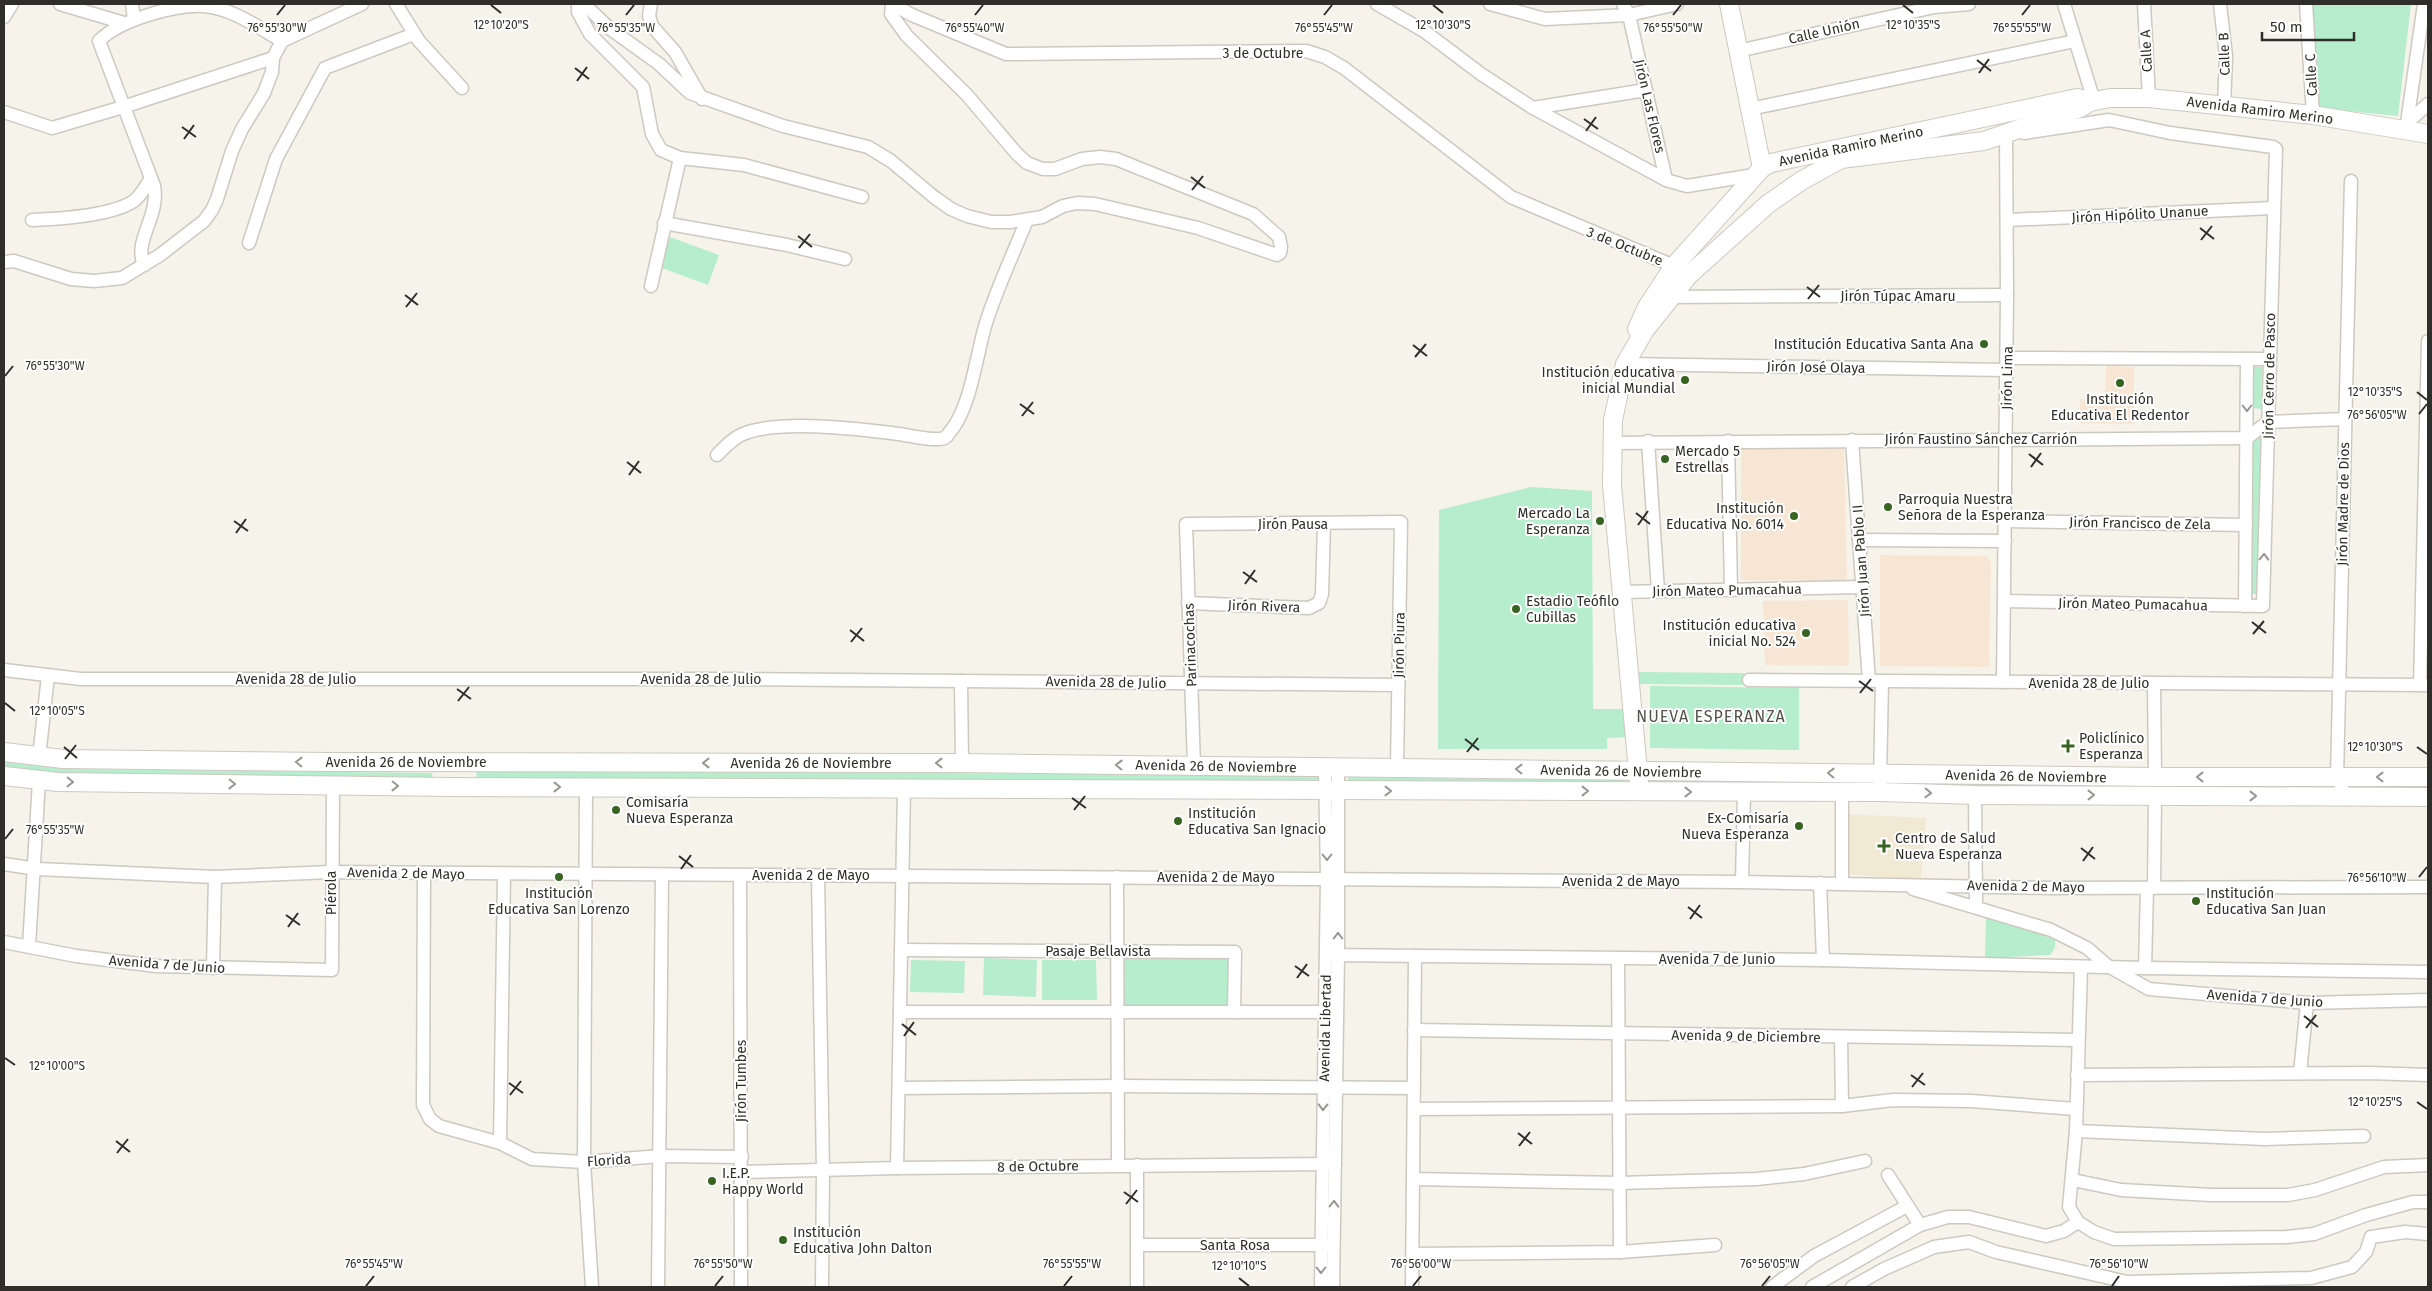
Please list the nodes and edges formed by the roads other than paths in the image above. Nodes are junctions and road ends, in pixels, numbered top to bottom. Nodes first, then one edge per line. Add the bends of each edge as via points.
1 (12, 4) edge
2 (60, 4) edge
3 (132, 4) edge
4 (362, 4) edge
5 (396, 4) edge
6 (651, 4) edge
7 (891, 4) edge
8 (1377, 4) edge
9 (1490, 4) edge
10 (1677, 4) edge
11 (1729, 4) edge
12 (1968, 4) edge
13 (2064, 4) edge
14 (2144, 4) edge
15 (2220, 4) edge
16 (2306, 4) edge
17 (2424, 4) edge
18 (1506, 6) edge
19 (1626, 9) edge
20 (4, 17) edge
21 (129, 21) junction
22 (2424, 26) edge
23 (414, 34) junction
24 (282, 41) junction
25 (2076, 41) junction
26 (1738, 50) junction
27 (273, 58) junction
28 (462, 88) dead end
29 (1646, 90) junction
30 (702, 98) junction
31 (2148, 98) junction
32 (2092, 102) junction
33 (2428, 104) edge
34 (2224, 106) junction
35 (123, 107) junction
36 (1533, 108) junction
37 (1750, 109) junction
38 (4, 112) edge
39 (2313, 116) junction
40 (2407, 126) junction
41 (2009, 132) junction
42 (2428, 134) edge
43 (680, 158) junction
44 (1758, 171) junction
45 (151, 178) junction
46 (1666, 180) junction
47 (2350, 181) dead end
48 (862, 197) dead end
49 (2273, 208) junction
50 (32, 220) dead end
51 (1027, 220) junction
52 (2008, 220) junction
53 (664, 223) junction
54 (249, 243) dead end
55 (845, 259) dead end
56 (4, 262) edge
57 (144, 265) junction
58 (1674, 266) junction
59 (651, 286) dead end
60 (2007, 295) junction
61 (1670, 297) junction
62 (2428, 341) edge
63 (2247, 359) junction
64 (2269, 359) junction
65 (1624, 364) junction
66 (2007, 364) junction
67 (2428, 382) edge
68 (2345, 419) junction
69 (2268, 422) junction
70 (2246, 438) junction
71 (2006, 439) junction
72 (1852, 440) junction
73 (1648, 441) junction
74 (1728, 441) junction
75 (1611, 442) junction
76 (717, 455) dead end
77 (2005, 521) junction
78 (1401, 522) joint
79 (1186, 524) joint
80 (1324, 524) junction
81 (2246, 525) junction
82 (1859, 540) junction
83 (2005, 542) junction
84 (1862, 587) junction
85 (1732, 590) junction
86 (1658, 591) junction
87 (1621, 592) junction
88 (2004, 601) junction
89 (1188, 603) junction
90 (2244, 606) junction
91 (2263, 606) joint
92 (4, 670) edge
93 (48, 676) junction
94 (1749, 680) dead end
95 (961, 681) junction
96 (1875, 681) junction
97 (2004, 682) junction
98 (1191, 683) junction
99 (2154, 684) junction
100 (1398, 685) junction
101 (2339, 685) junction
102 (2424, 685) edge
103 (4, 752) edge
104 (39, 758) junction
105 (450, 762) junction
106 (962, 763) junction
107 (1194, 766) junction
108 (1332, 768) junction
109 (1397, 768) junction
110 (1637, 771) junction
111 (1880, 774) junction
112 (4, 776) edge
113 (2155, 777) junction
114 (2337, 777) junction
115 (2428, 777) edge
116 (39, 781) junction
117 (333, 786) junction
118 (451, 787) junction
119 (586, 787) junction
120 (904, 789) junction
121 (1333, 791) junction
122 (1640, 792) junction
123 (1744, 792) junction
124 (1842, 792) junction
125 (1880, 792) junction
126 (1975, 795) junction
127 (2155, 795) junction
128 (2346, 796) junction
129 (2428, 796) edge
130 (4, 864) edge
131 (33, 868) junction
132 (331, 872) junction
133 (424, 873) junction
134 (504, 874) junction
135 (586, 875) junction
136 (903, 875) junction
137 (662, 876) junction
138 (740, 876) junction
139 (818, 876) junction
140 (215, 877) junction
141 (1117, 877) junction
142 (1332, 878) junction
143 (1742, 882) junction
144 (1820, 883) junction
145 (1842, 883) junction
146 (1896, 884) junction
147 (1976, 885) junction
148 (2428, 887) edge
149 (2150, 888) junction
150 (1976, 906) junction
151 (4, 942) edge
152 (29, 946) junction
153 (901, 950) junction
154 (1117, 951) junction
155 (1332, 956) junction
156 (1414, 956) junction
157 (1618, 958) junction
158 (1823, 960) junction
159 (2108, 966) junction
160 (2081, 967) junction
161 (213, 968) junction
162 (2145, 968) junction
163 (332, 970) joint
164 (2428, 972) edge
165 (2428, 1000) edge
166 (2307, 1003) junction
167 (900, 1012) junction
168 (1117, 1012) junction
169 (1234, 1012) junction
170 (1331, 1012) junction
171 (1414, 1030) junction
172 (1619, 1034) junction
173 (1841, 1037) junction
174 (2078, 1040) junction
175 (2300, 1074) junction
176 (2077, 1075) junction
177 (2428, 1075) edge
178 (1118, 1086) junction
179 (898, 1088) junction
180 (1330, 1088) junction
181 (1414, 1088) junction
182 (1842, 1106) junction
183 (1620, 1108) junction
184 (1414, 1109) junction
185 (2076, 1109) junction
186 (2076, 1131) junction
187 (2364, 1136) dead end
188 (500, 1143) junction
189 (661, 1156) junction
190 (742, 1157) junction
191 (1865, 1161) dead end
192 (584, 1162) junction
193 (1329, 1164) junction
194 (1118, 1165) junction
195 (1137, 1165) junction
196 (2428, 1165) edge
197 (897, 1168) junction
198 (823, 1170) junction
199 (742, 1172) junction
200 (1888, 1175) dead end
201 (1414, 1179) junction
202 (2073, 1180) junction
203 (1620, 1182) junction
204 (2428, 1202) edge
205 (1907, 1206) junction
206 (2078, 1222) junction
207 (1920, 1225) junction
208 (2428, 1234) edge
209 (1137, 1245) junction
210 (1328, 1245) junction
211 (1715, 1245) dead end
212 (1620, 1252) junction
213 (1413, 1254) junction
214 (592, 1287) edge
215 (658, 1287) edge
216 (741, 1287) edge
217 (822, 1287) edge
218 (1137, 1287) edge
219 (1321, 1287) edge
220 (1333, 1287) edge
221 (1412, 1287) edge
222 (1772, 1287) edge
223 (1812, 1287) edge
224 (1852, 1287) edge

1 - 20 street
2 - 21 street
3 - 21 street
4 - 24 street
5 - 23 street
6 - 30 street via 649,16 652,26 676,52
7 - 51 street via 891,14 907,36 967,95 1027,163 1043,169 1055,169 1082,159 1116,159 1253,214 1279,237 1281,247 1280,253 1271,254 1198,228 1095,204 1063,206 1042,217
7 - 58 street, 3 de Octubre via 1006,54 1306,51 1325,57 1344,68 1517,200
8 - 36 street via 1424,31
9 - 18 street
10 - 19 street
11 - 26 main road
12 - 26 street, Calle Unión via 1934,7
13 - 25 street
14 - 31 street, Calle A
15 - 34 street, Calle B via 2226,56
16 - 39 street, Calle C
17 - 22 street
18 - 19 street via 1545,19
19 - 29 street, Jirón Las Flores
21 - 24 street via 205,6 235,15
21 - 35 street via 101,38 99,44
22 - 40 street
23 - 28 street
23 - 54 street via 325,68 276,160
24 - 27 street
25 - 32 street
25 - 37 street
26 - 37 main road
27 - 35 street
27 - 57 street via 272,72 264,93 232,151 212,210 204,221
29 - 36 street
29 - 46 street, Jirón Las Flores
30 - 43 street via 690,93 586,6 578,6 590,34 643,87 654,141 668,154
30 - 51 street via 783,126 868,147 951,209 967,216 991,222
31 - 32 main road, Avenida Ramiro Merino via 2128,96
31 - 34 main road, Avenida Ramiro Merino
32 - 41 main road, Avenida Ramiro Merino
32 - 44 main road, Avenida Ramiro Merino via 2078,98 1771,163
33 - 40 street
34 - 39 main road, Avenida Ramiro Merino
35 - 38 street via 52,128
35 - 45 street
36 - 46 street
37 - 44 main road
39 - 40 main road, Avenida Ramiro Merino
40 - 42 main road, Avenida Ramiro Merino
41 - 49 street, Jirón Cerro de Pasco via 2025,133 2109,120 2170,133 2275,148
41 - 52 street, Jirón Lima
41 - 61 main road, Avenida Ramiro Merino via 1984,141 1837,161 1768,204 1688,275
43 - 48 street via 744,165
43 - 53 street
44 - 46 street via 1687,186
44 - 58 main road, Avenida Ramiro Merino
45 - 50 street via 143,192 123,206 63,218
45 - 57 street via 156,198 140,250
47 - 68 street, Jirón Madre de Dios
49 - 52 street, Jirón Hipólito Unanue
49 - 64 street, Jirón Cerro de Pasco
51 - 76 street via 987,321 965,407 956,425 943,439 822,427 781,428 743,434 729,442
52 - 60 street, Jirón Lima
53 - 55 street
53 - 59 street
56 - 57 street via 14,261 71,279 94,281 122,278
58 - 65 main road, Avenida Ramiro Merino via 1647,307
60 - 61 street, Jirón Túpac Amaru
60 - 66 street, Jirón Lima
61 - 65 main road, Avenida Ramiro Merino
62 - 67 street
63 - 64 street, Jirón José Olaya
63 - 66 street, Jirón José Olaya
63 -> 70 street, Jirón Cerro de Pasco
64 - 69 street, Jirón Cerro de Pasco
65 - 66 street, Jirón José Olaya
65 - 75 main road, Avenida Ramiro Merino
66 - 71 street, Jirón Lima
67 - 102 street
68 - 69 street
68 - 101 street, Jirón Madre de Dios
69 - 70 street
91 -> 69 street, Jirón Cerro de Pasco
70 - 71 street, Jirón Faustino Sánchez Carrión
70 - 81 street, Jirón Cerro de Pasco
71 - 72 street, Jirón Faustino Sánchez Carrión
71 - 77 street, Jirón Lima
72 - 74 street, Jirón Faustino Sánchez Carrión
72 - 82 street, Jirón Juan Pablo II
73 - 74 street, Jirón Faustino Sánchez Carrión
73 - 75 street, Jirón Faustino Sánchez Carrión
73 - 86 street
74 - 85 street
75 - 87 main road, Avenida Ramiro Merino
77 - 81 street, Jirón Francisco de Zela
77 - 83 street, Jirón Lima
78 - 80 street, Jirón Pausa
78 - 100 street, Jirón Piura
79 - 80 street, Jirón Pausa
79 - 89 street, Parinacochas
80 - 89 street, Jirón Rivera via 1319,603 1309,608
81 - 90 street, Jirón Cerro de Pasco
82 - 83 street
82 - 84 street, Jirón Juan Pablo II
83 - 88 street, Jirón Lima
84 - 85 street, Jirón Mateo Pumacahua
84 - 96 street, Jirón Juan Pablo II
85 - 86 street, Jirón Mateo Pumacahua
86 - 87 street, Jirón Mateo Pumacahua
87 - 110 main road, Avenida Ramiro Merino
88 - 90 street, Jirón Mateo Pumacahua
88 - 97 street, Jirón Lima
89 - 98 street, Parinacochas
90 - 91 street, Jirón Mateo Pumacahua
92 - 93 street, Avenida 28 de Julio
93 - 95 street, Avenida 28 de Julio via 81,679
93 - 104 street
94 - 96 street, Avenida 28 de Julio
95 - 98 street, Avenida 28 de Julio
95 - 106 street
96 - 97 street, Avenida 28 de Julio
96 - 111 street, Jirón Juan Pablo II
97 - 99 street, Avenida 28 de Julio
98 - 100 street, Avenida 28 de Julio
98 - 107 street, Parinacochas
99 - 101 street, Avenida 28 de Julio
99 - 113 street
100 - 109 street, Jirón Piura
101 - 102 street, Avenida 28 de Julio
101 - 114 street, Jirón Madre de Dios
103 - 104 main road, Avenida 26 de Noviembre
105 -> 104 main road, Avenida 26 de Noviembre
106 -> 105 main road, Avenida 26 de Noviembre
105 - 118 main road
107 -> 106 main road, Avenida 26 de Noviembre
107 - 108 main road, Avenida 26 de Noviembre
108 - 109 main road, Avenida 26 de Noviembre
108 - 121 street, Avenida Libertad
110 -> 109 main road, Avenida 26 de Noviembre
111 -> 110 main road, Avenida 26 de Noviembre
110 - 122 main road, Avenida Ramiro Merino
111 - 113 main road, Avenida 26 de Noviembre
111 - 125 street, Jirón Juan Pablo II
112 - 116 main road, Avenida 26 de Noviembre
114 -> 113 main road, Avenida 26 de Noviembre
115 -> 114 main road, Avenida 26 de Noviembre
114 - 128 street, Jirón Madre de Dios
116 -> 117 main road, Avenida 26 de Noviembre
116 - 131 street
117 -> 118 main road, Avenida 26 de Noviembre
117 - 132 street, Piérola
118 -> 119 main road, Avenida 26 de Noviembre
119 - 120 main road, Avenida 26 de Noviembre
119 - 135 street
120 - 121 main road, Avenida 26 de Noviembre
120 - 136 street
121 -> 122 main road, Avenida 26 de Noviembre
121 - 142 street, Avenida Libertad
122 -> 123 main road, Avenida 26 de Noviembre
123 - 124 main road, Avenida 26 de Noviembre
123 - 143 street
124 - 125 main road, Avenida 26 de Noviembre
124 - 145 street
125 -> 126 main road, Avenida 26 de Noviembre
126 -> 127 main road, Avenida 26 de Noviembre
126 - 147 street
127 -> 128 main road, Avenida 26 de Noviembre
127 - 149 street
128 - 129 main road, Avenida 26 de Noviembre
130 - 131 street, Avenida 2 de Mayo
131 - 140 street, Avenida 2 de Mayo
131 - 152 street
132 - 133 street, Avenida 2 de Mayo
132 - 140 street, Avenida 2 de Mayo
132 - 163 street, Piérola
133 - 134 street, Avenida 2 de Mayo
133 - 188 street, Florida via 423,1105 430,1119 439,1126
134 - 135 street, Avenida 2 de Mayo
134 - 188 street
135 - 137 street, Avenida 2 de Mayo
135 - 192 street
136 - 139 street, Avenida 2 de Mayo
136 - 141 street, Avenida 2 de Mayo
136 - 153 street
137 - 138 street, Avenida 2 de Mayo
137 - 189 street
138 - 139 street, Avenida 2 de Mayo
138 - 190 street, Jirón Tumbes
139 - 198 street
140 - 161 street
141 - 142 street, Avenida 2 de Mayo
141 - 154 street
142 - 143 street, Avenida 2 de Mayo
142 - 155 street, Avenida Libertad
143 - 144 street, Avenida 2 de Mayo
144 - 145 street, Avenida 2 de Mayo
144 - 158 street
145 - 146 street, Avenida 2 de Mayo
146 - 147 street, Avenida 2 de Mayo
146 - 150 street
147 - 149 street, Avenida 2 de Mayo
147 - 150 street
148 - 149 street, Avenida 2 de Mayo
149 - 162 street
150 - 159 street via 2051,930 2087,948
151 - 152 street, Avenida 7 de Junio
152 - 161 street, Avenida 7 de Junio via 76,956
153 - 154 street, Pasaje Bellavista
153 - 167 street
154 - 168 street
154 - 169 street, Pasaje Bellavista via 1235,952
155 - 156 street, Avenida 7 de Junio
155 - 170 street, Avenida Libertad
156 - 157 street, Avenida 7 de Junio
156 - 171 street
157 - 158 street, Avenida 7 de Junio
157 - 172 street
158 - 160 street, Avenida 7 de Junio
159 - 160 street, Avenida 7 de Junio
159 - 162 street, Avenida 7 de Junio
159 - 166 street, Avenida 7 de Junio via 2149,989
160 - 174 street
161 - 163 street, Avenida 7 de Junio
162 - 164 street, Avenida 7 de Junio
165 - 166 street, Avenida 7 de Junio
166 - 175 street
167 - 168 street
167 - 179 street
168 - 169 street
168 - 178 street
169 - 170 street
170 - 180 street, Avenida Libertad
171 - 172 street, Avenida 9 de Diciembre
171 - 181 street
172 - 173 street, Avenida 9 de Diciembre
172 - 183 street
173 - 174 street, Avenida 9 de Diciembre
173 - 182 street
174 - 176 street
175 - 176 street
175 - 177 street
176 - 185 street
178 - 179 street
178 - 180 street
178 - 194 street
179 - 197 street
180 - 181 street
180 - 193 street, Avenida Libertad
181 - 184 street
182 - 183 street
182 - 185 street via 1893,1100 1961,1100
183 - 184 street
183 - 203 street
184 - 201 street
185 - 186 street
186 - 187 street via 2265,1139
186 - 202 street
188 - 192 street, Florida via 532,1159
189 - 190 street, Florida
189 - 192 street, Florida
189 - 215 street
190 - 199 street, Jirón Tumbes
191 - 203 street via 1804,1174 1757,1179
192 - 214 street
193 - 195 street, 8 de Octubre
193 - 210 street, Avenida Libertad
194 - 195 street, 8 de Octubre
194 - 197 street, 8 de Octubre
195 - 209 street
196 - 202 street via 2384,1167 2315,1190 2288,1195 2121,1190
197 - 198 street, 8 de Octubre
198 - 199 street, 8 de Octubre
198 - 217 street
199 - 216 street, Jirón Tumbes
200 - 205 street
201 - 203 street
201 - 213 street
202 - 206 street via 2069,1207
203 - 212 street
204 - 206 street via 2414,1202 2366,1215 2314,1234 2287,1237 2114,1239
205 - 207 street
205 - 222 street via 1814,1256
206 - 207 street via 2064,1231 2046,1236 1969,1217
207 - 223 street
208 - 224 street via 2405,1232 2371,1237 2366,1252 2352,1267 2311,1278 2274,1280 2127,1282 1996,1252 1970,1242 1934,1247
209 - 210 street, Santa Rosa
209 - 218 street
210 -> 219 street, Avenida Libertad
210 - 220 street, Avenida Libertad
211 - 212 street
212 - 213 street
213 - 221 street

